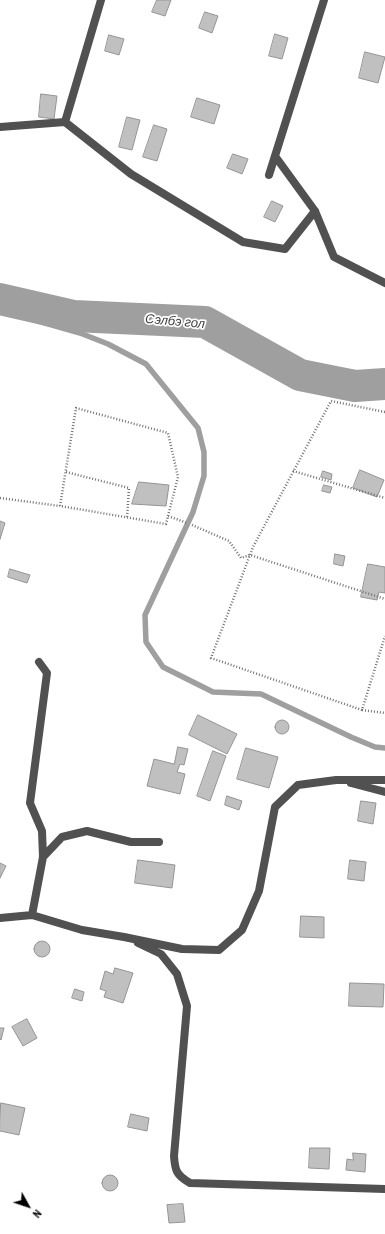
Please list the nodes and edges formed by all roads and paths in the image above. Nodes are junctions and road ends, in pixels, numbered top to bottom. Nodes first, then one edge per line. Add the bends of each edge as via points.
1 (101, 0) edge
2 (324, 0) edge
3 (65, 122) junction
4 (0, 127) edge
5 (275, 156) junction
6 (269, 175) dead end
7 (315, 211) junction
8 (385, 283) edge
9 (385, 412) edge
10 (293, 471) junction
11 (66, 472) junction
12 (0, 498) edge
13 (385, 498) edge
14 (60, 506) junction
15 (168, 516) junction
16 (127, 518) junction
17 (187, 523) dead end
18 (192, 525) dead end
19 (250, 555) junction
20 (385, 599) edge
21 (385, 636) edge
22 (39, 662) dead end
23 (362, 710) junction
24 (385, 713) edge
25 (336, 780) junction
26 (385, 780) edge
27 (385, 792) edge
28 (159, 842) dead end
29 (43, 857) junction
30 (32, 916) junction
31 (0, 918) edge
32 (124, 937) junction
33 (385, 1189) edge

1 - 3 street
2 - 5 street
3 - 4 street
3 - 7 street via 131,174 243,242 285,249
5 - 6 street
5 - 7 street
7 - 8 street via 334,257
9 - 10 path via 331,401
10 - 13 path
10 - 19 path
11 - 14 path
11 - 15 path via 76,408 168,433 178,476
11 - 16 path via 130,488
12 - 14 path
14 - 16 path
15 - 16 path via 166,524
15 - 17 path
18 - 19 path via 229,541 241,558
19 - 20 path
19 - 23 path via 211,658
21 - 23 path
22 - 29 street via 47,673 30,803 42,831
23 - 24 path
25 - 26 street
25 - 27 street
25 - 32 street via 298,785 275,807 259,891 242,930 219,950 182,949
28 - 29 street via 131,842 87,831 62,837
29 - 30 street
30 - 31 street
30 - 32 street via 82,930
32 - 33 street via 161,954 177,974 187,1006 174,1156 175,1171 179,1177 190,1183

